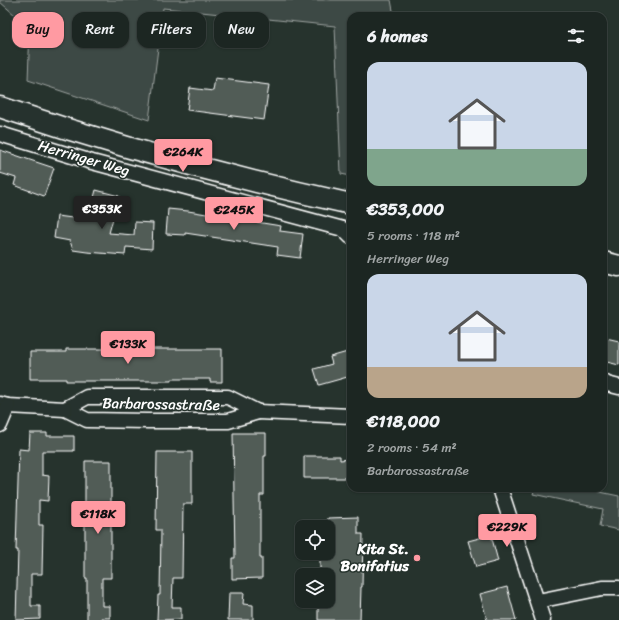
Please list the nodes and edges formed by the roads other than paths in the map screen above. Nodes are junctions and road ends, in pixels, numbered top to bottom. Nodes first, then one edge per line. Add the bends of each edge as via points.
1 (0, 107) edge
2 (0, 134) edge
3 (347, 203) edge
4 (347, 233) edge
5 (607, 263) edge
6 (619, 266) edge
7 (607, 384) edge
8 (619, 386) edge
9 (4, 405) edge
10 (65, 409) junction
11 (258, 412) junction
12 (347, 416) edge
13 (0, 425) edge
14 (501, 492) edge
15 (619, 588) edge
16 (538, 600) junction
17 (543, 620) edge

1 - 3 main road, Herringer Weg via 133,150
2 - 4 street, Herringer Weg via 108,166 343,229
5 - 6 main road
7 - 8 street
9 - 10 street, Barbarossastraße
9 - 13 street, Barbarossastraße
10 - 11 street, Barbarossastraße via 87,420 228,421
10 - 11 street, Barbarossastraße via 87,397 228,397
11 - 12 street, Barbarossastraße
14 - 16 street
15 - 16 street via 602,588
16 - 17 street

